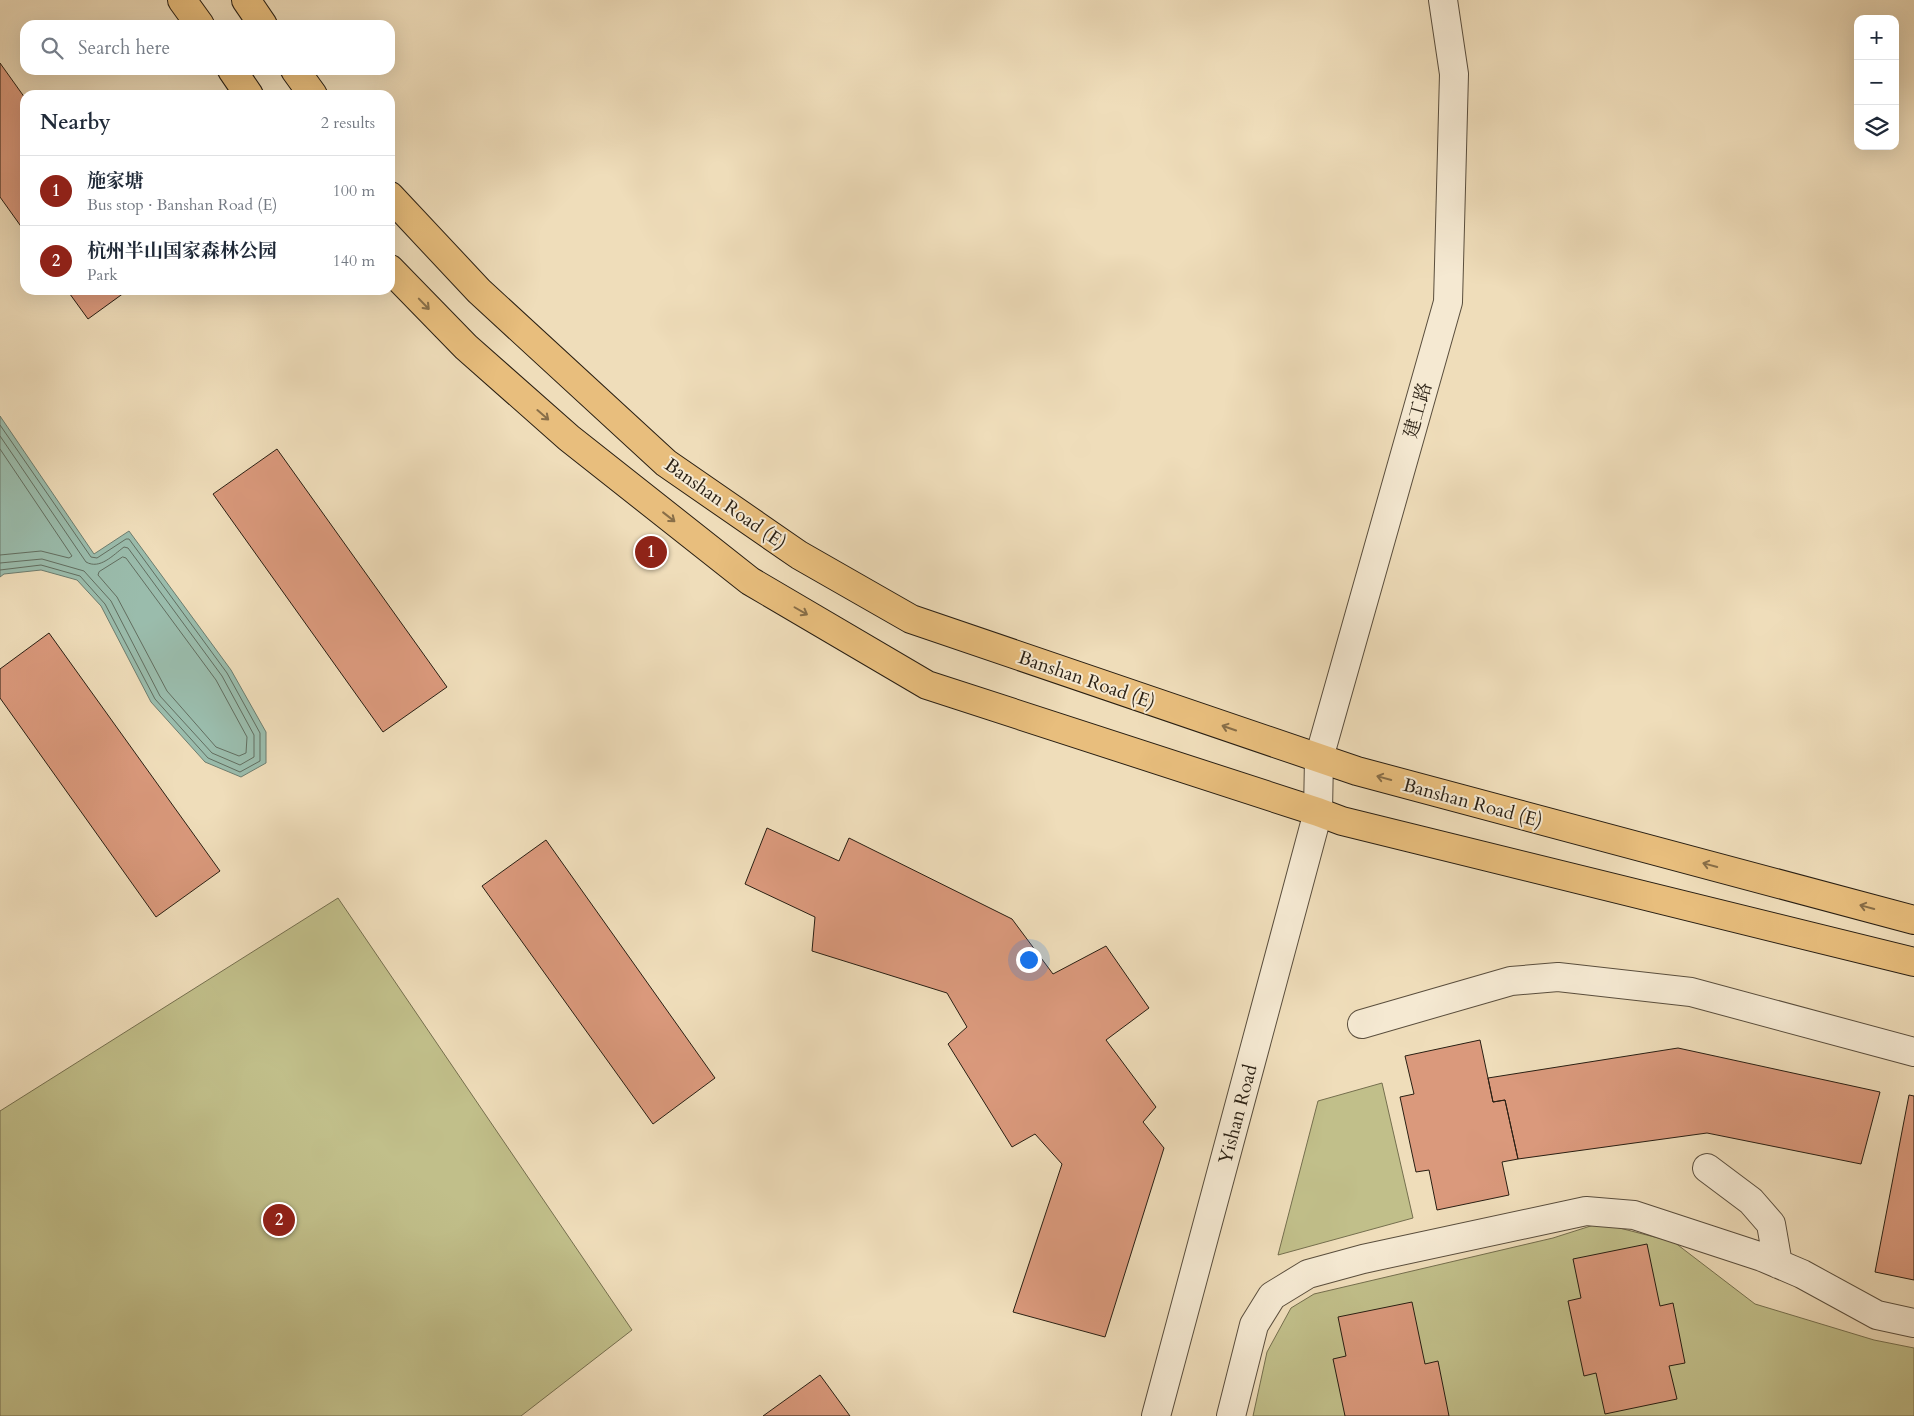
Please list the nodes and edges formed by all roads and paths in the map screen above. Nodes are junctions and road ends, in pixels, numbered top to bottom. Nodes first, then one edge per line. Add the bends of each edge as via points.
1 (182, 0) edge
2 (246, 0) edge
3 (1443, 0) edge
4 (196, 20) edge
5 (260, 20) edge
6 (235, 75) edge
7 (299, 75) edge
8 (246, 90) edge
9 (309, 90) edge
10 (395, 201) edge
11 (395, 274) edge
12 (1318, 758) junction
13 (1318, 812) junction
14 (1914, 920) edge
15 (1914, 962) edge
16 (1362, 1024) dead end
17 (1914, 1052) edge
18 (1707, 1168) dead end
19 (1778, 1264) junction
20 (1914, 1322) edge
21 (1156, 1416) edge
22 (1231, 1416) edge

1 - 4 main road
2 - 5 main road
3 - 12 street, 建工路 via 1454,74 1448,302
6 - 8 main road
7 - 9 main road
12 -> 10 main road, Banshan Road (E) via 911,619 799,555 666,463 479,291
11 -> 13 main road via 466,347 562,432 750,581 927,685
12 - 13 street, 建工路
14 -> 12 main road, Banshan Road (E)
13 - 15 main road via 1342,821
13 - 21 street, Yishan Road
16 - 17 street via 1511,981 1558,977 1691,992
18 - 19 street via 1751,1201 1771,1224
19 - 20 street via 1877,1315
19 - 22 street via 1634,1216 1586,1211 1308,1274 1272,1296 1254,1325

